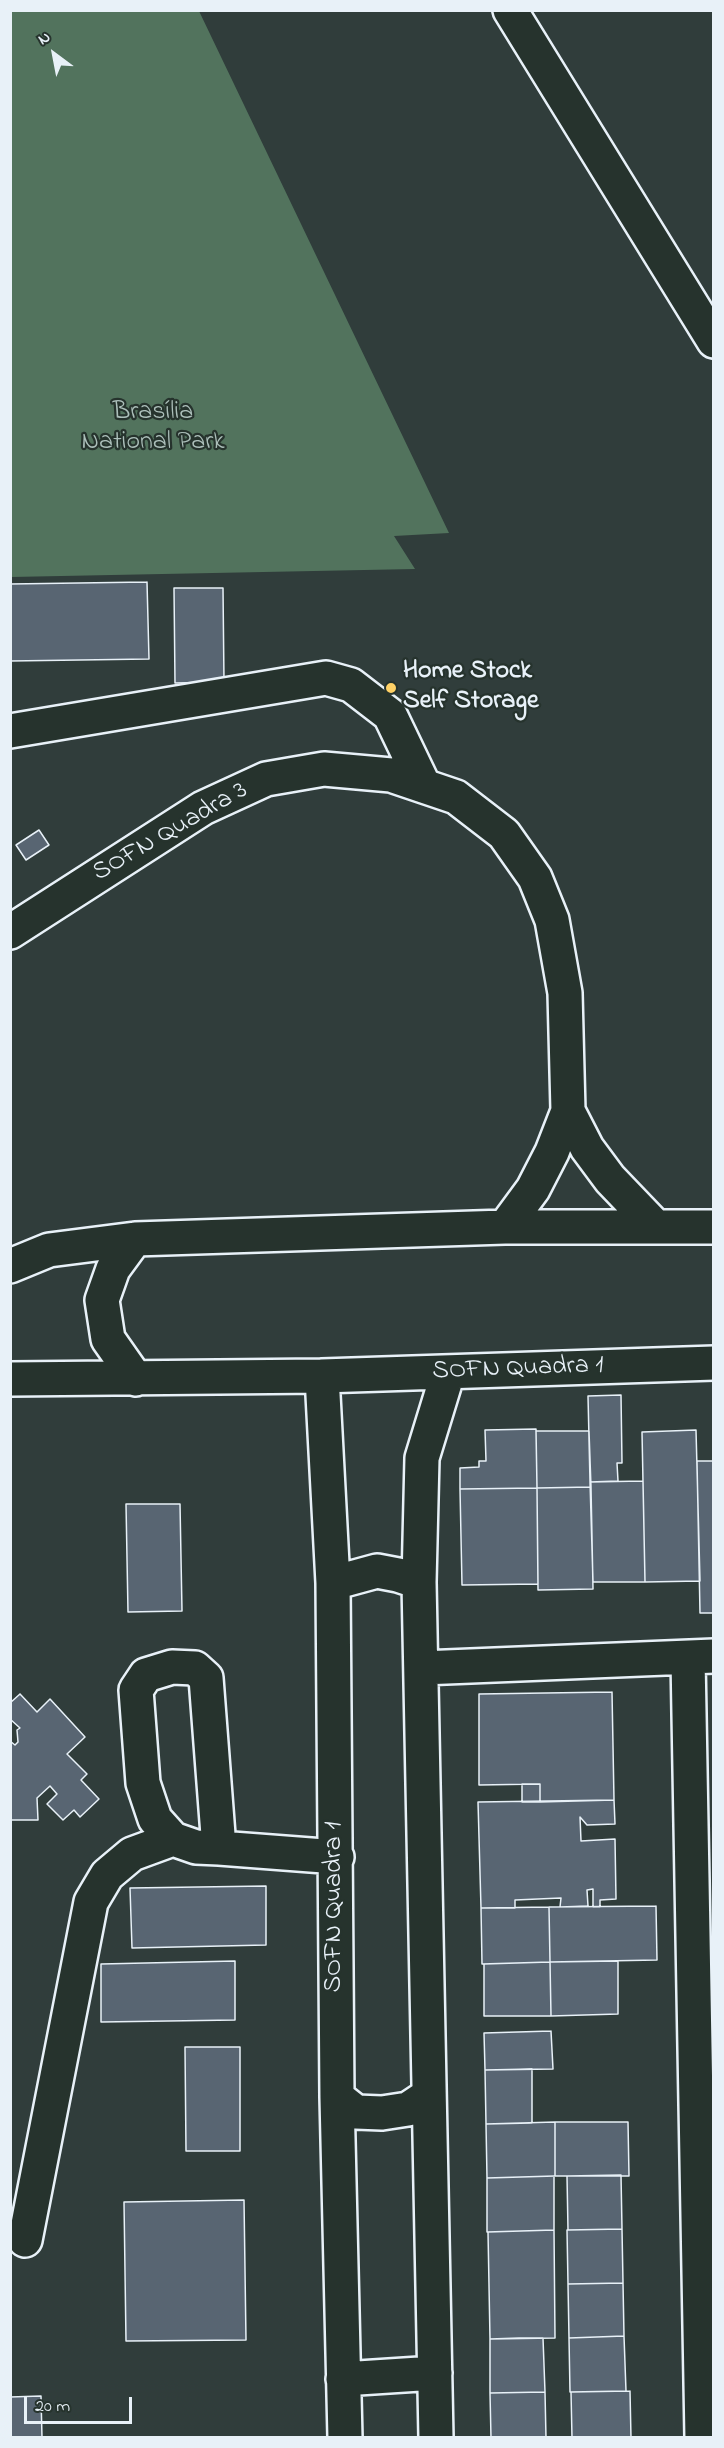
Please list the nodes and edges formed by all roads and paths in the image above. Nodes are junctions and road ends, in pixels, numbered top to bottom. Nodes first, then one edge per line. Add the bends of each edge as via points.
1 (510, 10) edge
2 (714, 341) edge
3 (10, 731) edge
4 (424, 786) junction
5 (10, 932) edge
6 (568, 1111) junction
7 (505, 1227) junction
8 (656, 1227) junction
9 (714, 1227) edge
10 (135, 1239) junction
11 (10, 1266) edge
12 (714, 1363) edge
13 (448, 1373) junction
14 (322, 1376) junction
15 (10, 1379) edge
16 (136, 1379) junction
17 (419, 1582) junction
18 (333, 1583) junction
19 (701, 1657) edge
20 (422, 1668) junction
21 (173, 1839) junction
22 (219, 1848) junction
23 (337, 1857) junction
24 (429, 2095) junction
25 (337, 2097) junction
26 (25, 2240) dead end
27 (435, 2373) junction
28 (343, 2379) junction
29 (345, 2438) edge
30 (436, 2438) edge
31 (702, 2438) edge

1 - 2 street
3 - 4 street via 326,678 351,685 390,715
4 - 5 street, SOFN Quadra 3 via 391,774 324,769 266,779 204,808
4 - 6 street, SOFN Quadra 3 via 456,797 504,834 535,878 552,920 565,993
6 - 7 street, SOFN Quadra 3 via 533,1189
6 - 8 street, SOFN Quadra 3 via 587,1148 610,1179
7 - 8 street
7 - 10 street
8 - 9 street
10 - 11 street via 49,1250
10 - 16 street via 113,1269 102,1300 108,1339
12 - 13 street, SOFN Quadra 1
13 - 14 street, SOFN Quadra 1
13 - 17 street via 422,1458
14 - 16 street, SOFN Quadra 1
14 - 18 street, SOFN Quadra 1
15 - 16 street, SOFN Quadra 1
17 - 18 street via 377,1571
17 - 20 street
18 - 23 street, SOFN Quadra 1
19 - 20 street
19 - 31 street
20 - 24 street
21 - 22 street
21 - 22 street via 155,1819 143,1783 136,1690 146,1675 172,1667 195,1668 206,1678
21 - 26 street via 132,1854 107,1875 91,1902
22 - 23 street
23 - 25 street, SOFN Quadra 1
24 - 25 street via 408,2109 382,2113 356,2112
24 - 27 street
25 - 28 street, SOFN Quadra 1
27 - 28 street
27 - 30 street
28 - 29 street, SOFN Quadra 1

